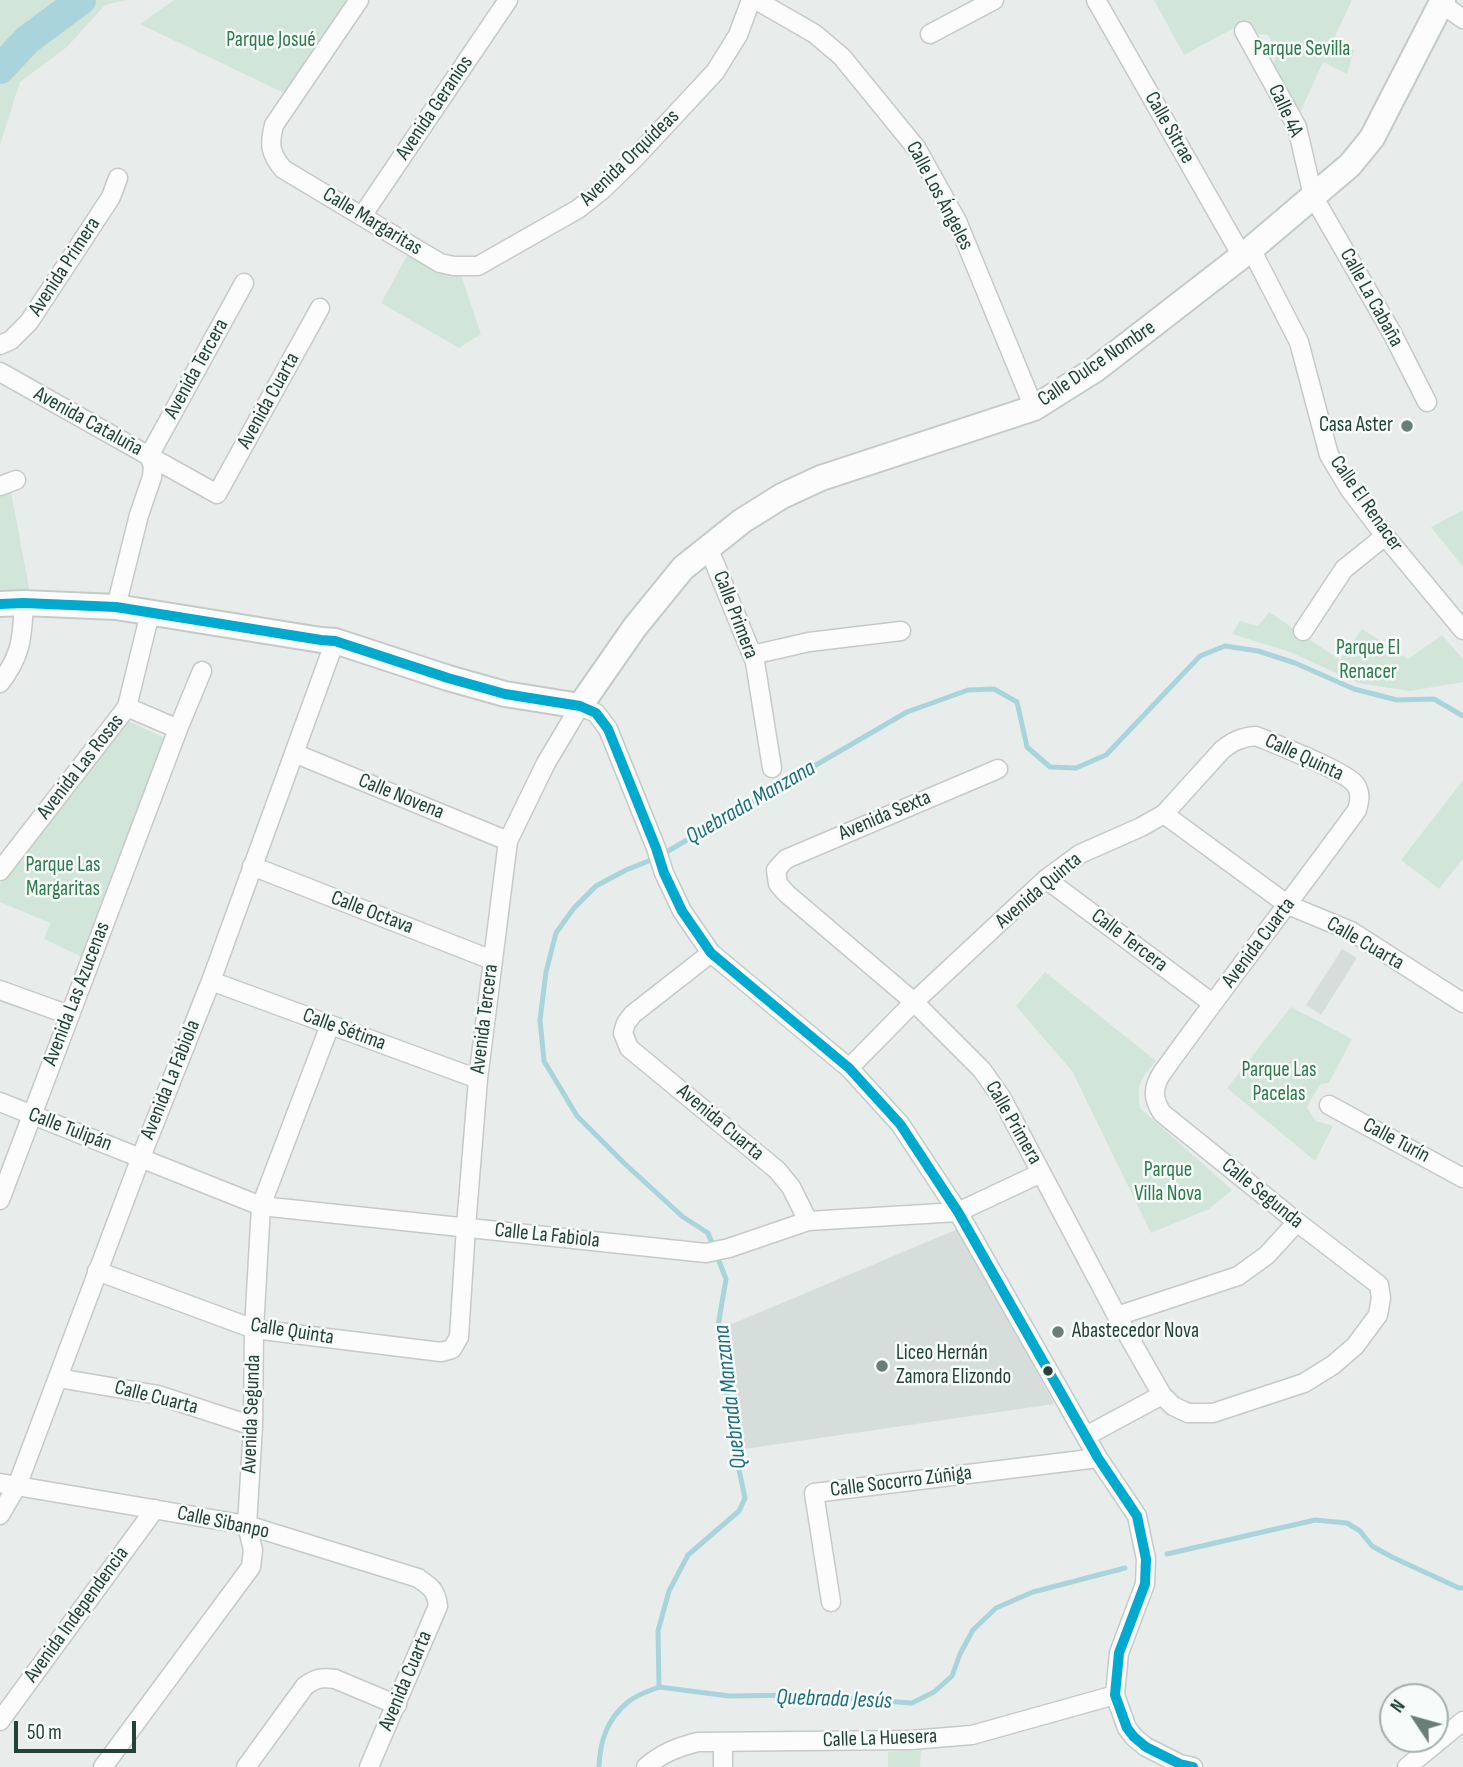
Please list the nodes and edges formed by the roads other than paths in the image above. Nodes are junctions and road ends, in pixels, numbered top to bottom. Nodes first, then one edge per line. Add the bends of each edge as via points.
1 (359, 0) edge
2 (508, 0) edge
3 (753, 0) edge
4 (994, 0) edge
5 (1096, 0) edge
6 (1443, 2) edge
7 (1463, 19) edge
8 (1244, 31) dead end
9 (930, 34) dead end
10 (118, 178) dead end
11 (1313, 196) junction
12 (362, 216) junction
13 (1247, 253) junction
14 (465, 267) joint
15 (244, 283) dead end
16 (1269, 285) joint
17 (320, 308) dead end
18 (0, 345) edge
19 (0, 372) edge
20 (1427, 402) dead end
21 (1034, 408) junction
22 (149, 456) junction
23 (1385, 536) junction
24 (708, 547) junction
25 (12, 603) edge
26 (116, 607) junction
27 (150, 613) junction
28 (1463, 630) edge
29 (901, 631) dead end
30 (1303, 631) dead end
31 (335, 641) junction
32 (752, 655) junction
33 (202, 671) dead end
34 (0, 683) edge
35 (580, 706) junction
36 (127, 707) junction
37 (178, 729) junction
38 (1245, 737) joint
39 (294, 753) junction
40 (772, 768) dead end
41 (998, 769) dead end
42 (1359, 790) joint
43 (1164, 814) junction
44 (508, 841) junction
45 (252, 866) junction
46 (776, 870) joint
47 (0, 871) edge
48 (1046, 879) junction
49 (1288, 905) junction
50 (711, 953) junction
51 (492, 960) junction
52 (211, 981) junction
53 (0, 990) edge
54 (914, 1002) junction
55 (1212, 1003) junction
56 (1463, 1003) edge
57 (69, 1016) junction
58 (330, 1026) junction
59 (849, 1068) junction
60 (478, 1079) junction
61 (1154, 1094) joint
62 (0, 1102) edge
63 (1329, 1105) dead end
64 (32, 1115) junction
65 (141, 1157) junction
66 (1041, 1173) junction
67 (1463, 1178) edge
68 (0, 1199) edge
69 (261, 1206) junction
70 (958, 1212) junction
71 (808, 1220) junction
72 (1297, 1222) junction
73 (466, 1227) junction
74 (97, 1271) junction
75 (1117, 1317) junction
76 (254, 1329) junction
77 (453, 1349) joint
78 (58, 1378) junction
79 (1162, 1395) junction
80 (253, 1426) junction
81 (1086, 1436) junction
82 (1098, 1458) junction
83 (8, 1484) edge
84 (155, 1509) junction
85 (0, 1515) edge
86 (247, 1525) junction
87 (437, 1594) joint
88 (831, 1602) dead end
89 (1115, 1695) junction
90 (397, 1705) junction
91 (0, 1720) edge
92 (1463, 1721) edge
93 (723, 1742) junction
94 (103, 1767) edge
95 (246, 1767) edge
96 (369, 1767) edge
97 (646, 1767) edge
98 (723, 1767) edge
99 (1192, 1767) edge
100 (1407, 1767) edge

1 - 12 street, Calle Margaritas via 274,125 271,149 283,169
2 - 12 street, Avenida Geranios
3 - 14 street, Avenida Orquídeas via 715,72 601,191 478,266
3 - 21 street, Calle Los Ángeles via 815,34 842,57 917,149 957,222
4 - 9 street
5 - 13 street, Calle Sitrae
6 - 7 street
6 - 11 street, Calle Dulce Nombre via 1372,138 1350,165
8 - 11 street, Calle 4A via 1297,127
10 - 18 street, Avenida Primera via 111,197 29,322
11 - 13 street, Calle Dulce Nombre
11 - 20 street, Calle La Cabaña
12 - 14 street, Calle Margaritas via 440,263
13 - 16 street, Calle Sitrae
13 - 21 street, Calle Dulce Nombre via 1096,369
15 - 22 street, Avenida Tercera
16 - 23 street, Calle El Renacer via 1299,342 1329,455
17 - 22 street, Avenida Cuarta via 217,494
19 - 22 street, Avenida Cataluña
21 - 24 street, Calle Dulce Nombre via 821,478 782,496
22 - 26 street, Avenida Cataluña via 152,477
23 - 28 street, Calle El Renacer
23 - 30 street via 1344,569
24 - 32 street, Calle Primera
24 - 35 street, Calle Dulce Nombre via 683,568 635,627
25 - 26 street
25 - 34 street via 21,643
26 - 27 street
27 - 31 street
27 - 36 street, Avenida Las Rosas
29 - 32 street via 809,642
31 - 35 street via 505,694
31 - 39 street, Avenida La Fabiola
32 - 40 street, Calle Primera
33 - 37 street, Avenida Las Azucenas
35 - 44 street, Avenida Tercera
35 - 50 street via 596,713 608,729 664,873 682,911
36 - 37 street
36 - 47 street, Avenida Las Rosas
37 - 57 street, Avenida Las Azucenas
38 - 42 street, Calle Quinta via 1256,736 1339,773
38 - 43 street, Avenida Quinta via 1222,750
39 - 44 street, Calle Novena
39 - 45 street, Avenida La Fabiola
41 - 46 street, Avenida Sexta via 803,850
42 - 49 street, Avenida Cuarta via 1357,810
43 - 48 street, Avenida Quinta via 1080,854
43 - 49 street, Calle Cuarta
44 - 51 street, Avenida Tercera
45 - 51 street, Calle Octava
45 - 52 street, Avenida La Fabiola
46 - 54 street, Calle Primera via 778,884 786,894
48 - 54 street, Avenida Quinta
48 - 55 street, Calle Tercera
49 - 55 street, Avenida Cuarta
49 - 56 street, Calle Cuarta via 1351,931
50 - 59 street
50 - 71 street, Avenida Cuarta via 633,1014 623,1033 629,1048 777,1170
51 - 60 street, Avenida Tercera
52 - 58 street, Calle Sétima
52 - 65 street, Avenida La Fabiola
53 - 57 street
54 - 59 street, Avenida Quinta
54 - 66 street, Calle Primera via 982,1069
55 - 61 street, Avenida Cuarta via 1162,1073
57 - 64 street, Avenida Las Azucenas
58 - 60 street, Calle Sétima
58 - 69 street, Avenida Segunda
59 - 70 street via 900,1124
60 - 73 street, Avenida Tercera
61 - 72 street, Calle Segunda via 1162,1113
62 - 64 street, Calle Tulipán
63 - 67 street, Calle Turín
64 - 65 street, Calle Tulipán
64 - 68 street, Avenida Las Azucenas
65 - 69 street, Calle La Fabiola
65 - 74 street, Avenida La Fabiola
66 - 70 street
66 - 75 street, Calle Primera
69 - 73 street, Calle La Fabiola
69 - 76 street, Avenida Segunda
70 - 71 street, Calle La Fabiola
70 - 81 street
71 - 73 street, Calle La Fabiola via 706,1254
72 - 75 street via 1267,1255 1238,1276
72 - 79 street, Calle Segunda via 1379,1285 1378,1315 1355,1346 1304,1383 1213,1413 1188,1413
73 - 77 street, Avenida Tercera via 459,1337
74 - 76 street, Calle Quinta
74 - 78 street, Avenida La Fabiola
75 - 79 street, Calle Primera
76 - 77 street, Calle Quinta via 441,1352
76 - 80 street, Avenida Segunda
78 - 80 street, Calle Cuarta via 158,1395
78 - 83 street, Avenida La Fabiola
79 - 81 street
80 - 86 street, Avenida Segunda
81 - 82 street
82 - 88 street, Calle Socorro Zúñiga via 814,1493
82 - 89 street via 1137,1516 1146,1559 1145,1584 1119,1653
83 - 84 street, Calle Sibanpo
83 - 85 street, Avenida La Fabiola
84 - 86 street, Calle Sibanpo
84 - 91 street, Avenida Independencia
86 - 87 street, Calle Sibanpo via 418,1578
86 - 94 street, Avenida Segunda via 253,1550 251,1567
87 - 90 street, Avenida Cuarta via 439,1606
89 - 93 street, Calle La Huesera via 972,1735
89 - 99 street via 1134,1737
90 - 95 street via 335,1679 315,1679 305,1686
90 - 96 street, Avenida Cuarta
92 - 100 street
93 - 97 street, Calle La Huesera via 677,1747
93 - 98 street

